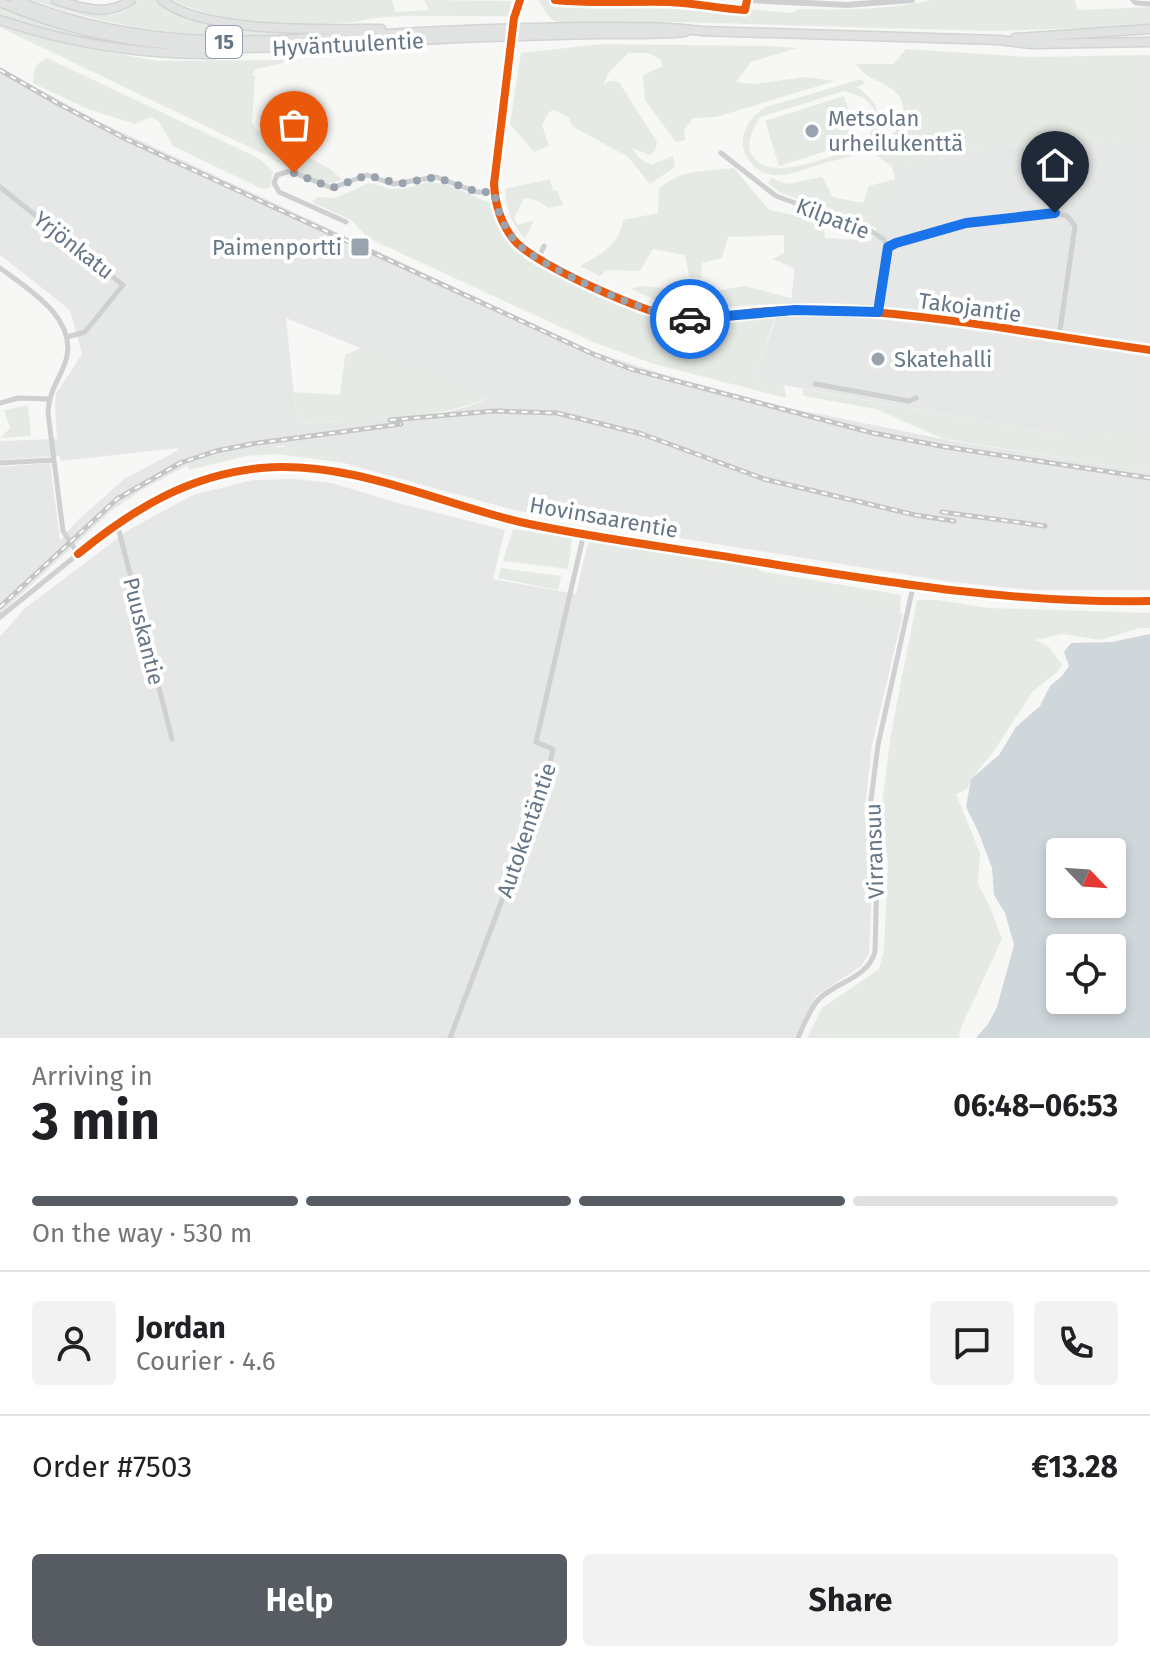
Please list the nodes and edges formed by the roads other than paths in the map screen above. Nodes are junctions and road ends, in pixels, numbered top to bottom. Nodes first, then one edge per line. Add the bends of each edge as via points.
1 (15, 0) edge
2 (56, 0) edge
3 (131, 0) edge
4 (162, 0) edge
5 (517, 0) edge
6 (747, 0) edge
7 (912, 0) edge
8 (1133, 0) edge
9 (0, 2) edge
10 (1150, 4) edge
11 (0, 20) edge
12 (1150, 29) edge
13 (438, 31) junction
14 (702, 31) junction
15 (999, 40) junction
16 (1150, 42) edge
17 (268, 48) junction
18 (721, 153) dead end
19 (0, 187) edge
20 (494, 192) junction
21 (346, 222) dead end
22 (544, 246) dead end
23 (888, 247) junction
24 (538, 259) junction
25 (0, 268) edge
26 (878, 312) junction
27 (67, 337) junction
28 (1059, 337) junction
29 (1150, 350) edge
30 (815, 384) dead end
31 (916, 398) dead end
32 (48, 399) junction
33 (0, 403) edge
34 (54, 460) junction
35 (0, 463) edge
36 (117, 523) junction
37 (584, 533) junction
38 (78, 554) junction
39 (913, 587) junction
40 (1150, 601) edge
41 (0, 617) edge
42 (172, 739) dead end
43 (450, 1038) edge
44 (798, 1038) edge

1 - 13 highway, Hyväntuulentie / 15 via 100,27 195,41
2 - 3 highway via 101,10
4 - 13 highway via 202,17 250,25
5 - 20 street, Takojantie, bridge
6 - 7 street via 846,5
8 - 10 street
9 - 17 highway, Hyväntuulentie / 15 via 70,27 138,42
11 - 17 highway via 76,42 156,54
12 - 15 highway, Hyväntuulentie / 15
13 - 14 highway, Hyväntuulentie / 15
14 - 15 highway, Hyväntuulentie / 15
14 - 17 highway, Hyväntuulentie / 15
15 - 16 highway, Hyväntuulentie / 15
18 - 23 street, Kilpatie via 776,196 871,231
19 - 27 street, Yrjönkatu via 123,285 85,332
20 - 21 street via 477,192 436,177 399,184 364,175 332,188 290,171 277,175 279,192
20 - 24 street, Takojantie via 513,239
22 - 24 street
23 - 26 street, Kilpatie
23 - 28 street via 966,223 1067,216 1075,226
24 - 26 street, Takojantie via 670,317
25 - 27 street via 54,312
26 - 28 street, Takojantie
27 - 32 street via 64,365
28 - 29 street, Takojantie
30 - 31 street
32 - 33 street
32 - 34 street
34 - 35 street
34 - 38 street via 63,531
36 - 37 street, Hovinsaarentie via 190,483 286,467 339,472 520,522
36 - 38 street, Hovinsaarentie
36 - 42 street, Puuskantie
37 - 39 street, Hovinsaarentie
37 - 43 street, Autokentäntie via 536,742 553,749 546,783
38 - 41 street, Hovinsaarentie
39 - 40 street, Hovinsaarentie via 1044,600
39 - 44 street, Virransuu via 878,745 870,808 878,838 875,952 871,964 821,997

